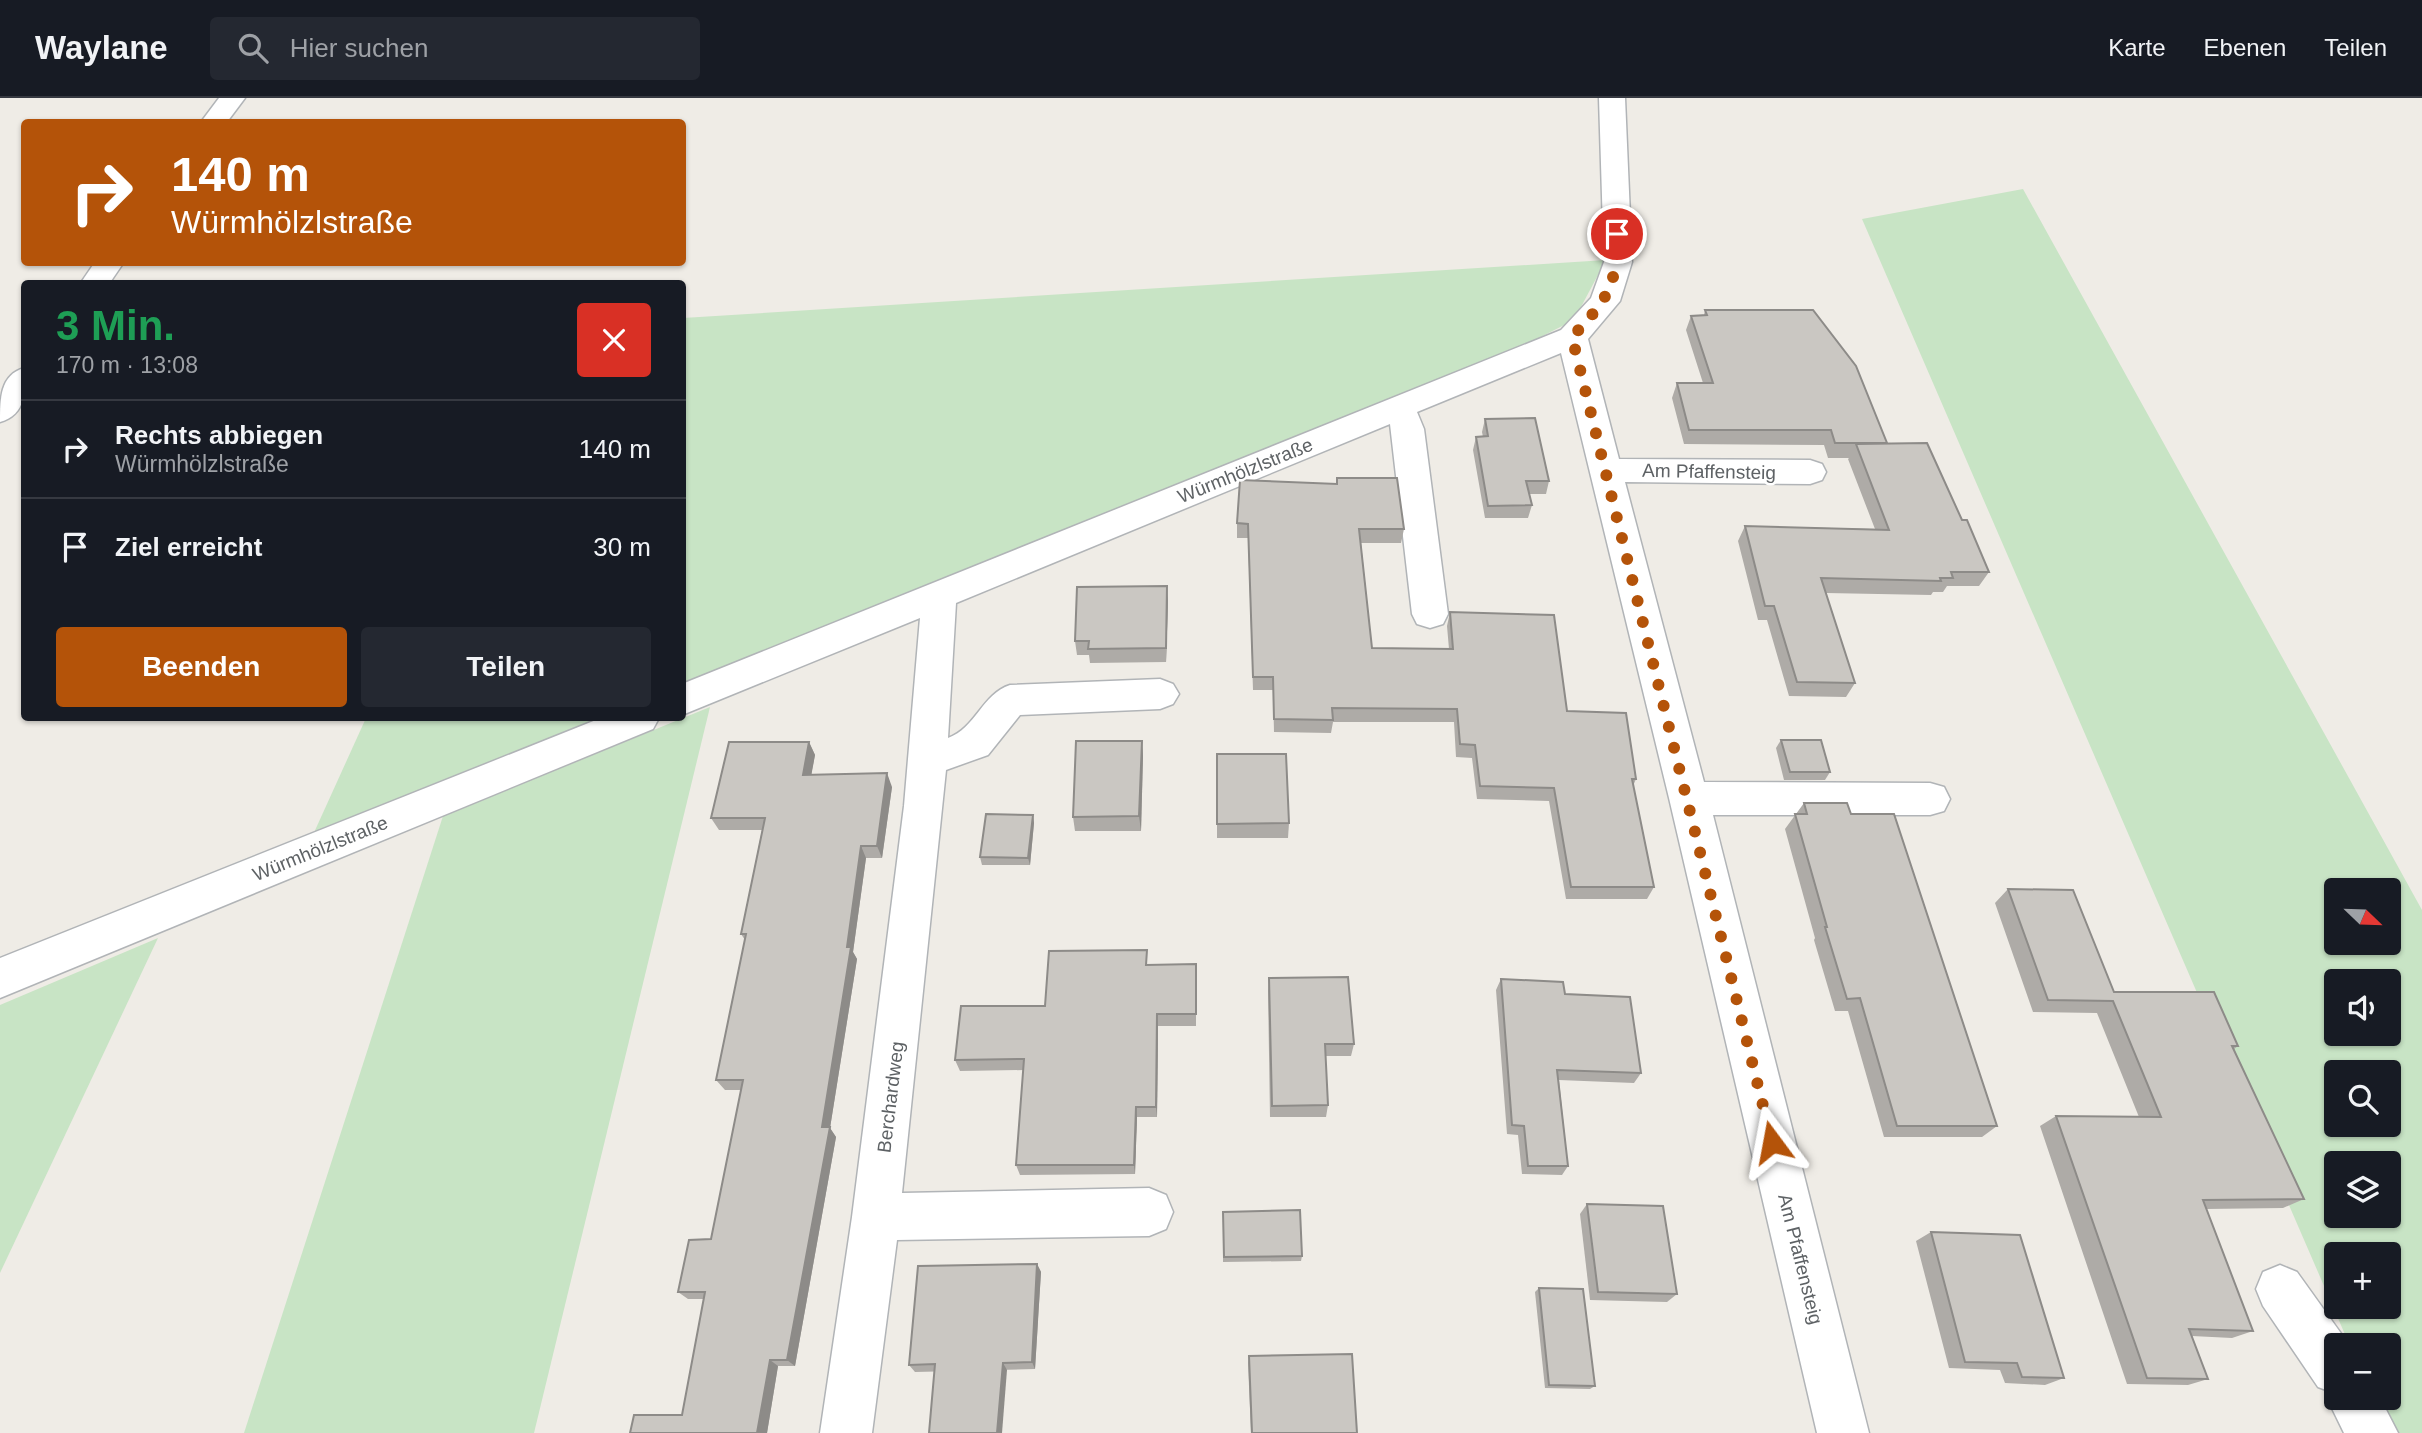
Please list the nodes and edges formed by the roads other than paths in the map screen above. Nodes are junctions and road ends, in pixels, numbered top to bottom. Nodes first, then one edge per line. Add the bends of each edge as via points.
1 (232, 98) edge
2 (1612, 98) edge
3 (216, 119) edge
4 (1572, 337) junction
5 (21, 382) edge
6 (1399, 407) junction
7 (0, 411) edge
8 (1607, 470) junction
9 (1810, 472) dead end
10 (939, 596) junction
11 (1430, 614) dead end
12 (1160, 694) dead end
13 (686, 698) edge
14 (633, 721) edge
15 (926, 761) junction
16 (1689, 799) junction
17 (1930, 799) dead end
18 (0, 978) edge
19 (1149, 1212) dead end
20 (876, 1217) junction
21 (2280, 1289) dead end
22 (2324, 1352) edge
23 (2360, 1410) edge
24 (846, 1433) edge
25 (1843, 1433) edge
26 (2372, 1433) edge

1 - 3 street
2 - 4 street, Würmhölzlstraße via 1618,262 1605,302
4 - 6 street, Würmhölzlstraße
4 - 8 street, Am Pfaffensteig
5 - 7 street
6 - 10 street, Würmhölzlstraße
6 - 11 street via 1408,429
8 - 9 street, Am Pfaffensteig
8 - 16 street, Am Pfaffensteig
10 - 13 street, Würmhölzlstraße
10 - 15 street, Berchardweg
12 - 15 street via 1010,700 975,744
14 - 18 street, Würmhölzlstraße
15 - 20 street, Berchardweg
16 - 17 street
16 - 25 street, Am Pfaffensteig
19 - 20 street
20 - 24 street, Berchardweg
21 - 22 street
23 - 26 street

